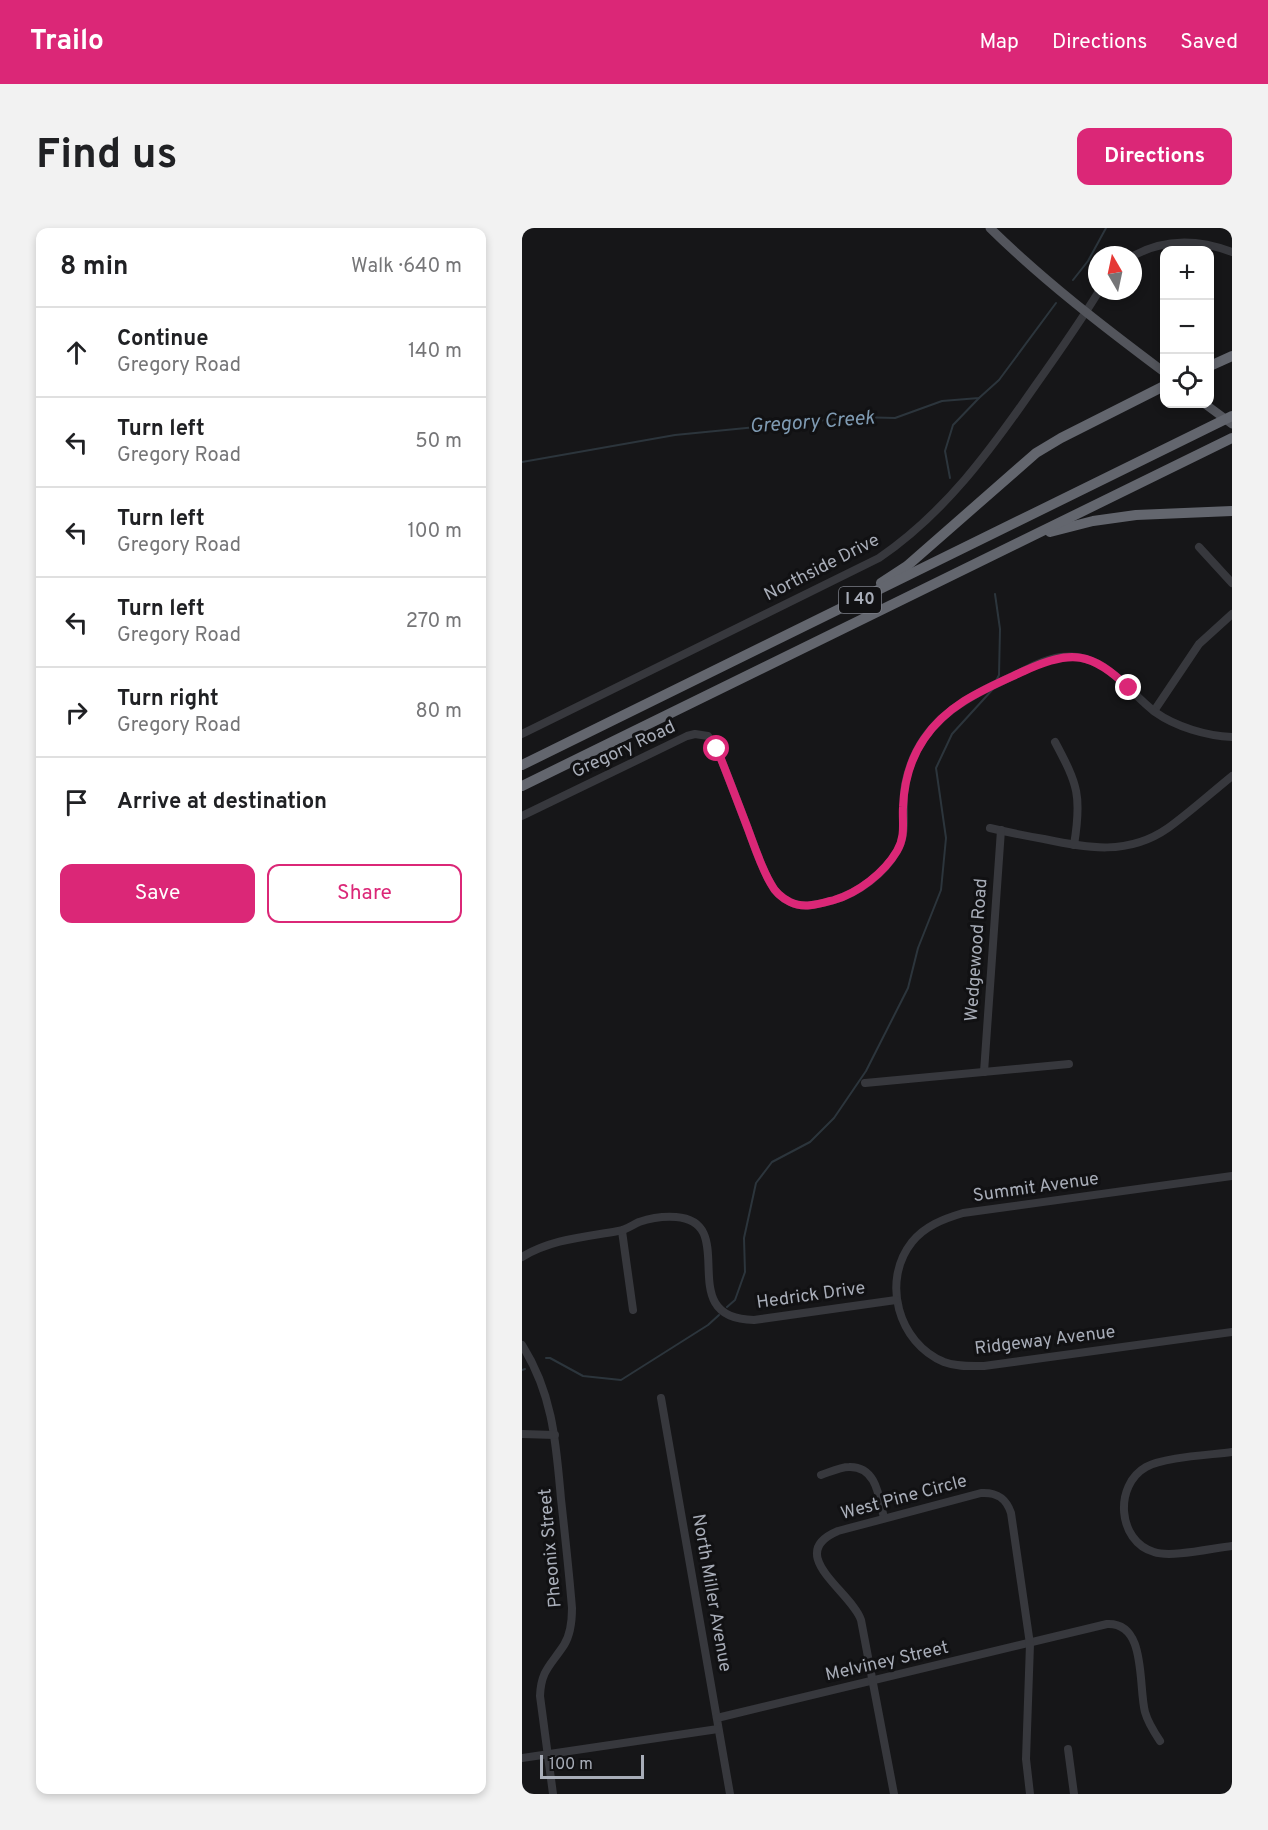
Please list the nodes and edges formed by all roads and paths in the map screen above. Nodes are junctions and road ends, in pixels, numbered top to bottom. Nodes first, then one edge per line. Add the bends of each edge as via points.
1 (990, 228) edge
2 (1142, 252) edge
3 (1232, 252) edge
4 (1093, 300) edge
5 (1086, 312) junction
6 (1232, 356) edge
7 (1214, 364) edge
8 (1160, 369) edge
9 (1160, 388) edge
10 (1210, 408) edge
11 (1232, 416) edge
12 (1232, 424) edge
13 (1232, 438) edge
14 (1232, 511) edge
15 (1010, 546) junction
16 (1199, 547) dead end
17 (1232, 583) edge
18 (1232, 614) edge
19 (809, 625) junction
20 (1154, 711) junction
21 (522, 734) edge
22 (1232, 737) edge
23 (1055, 742) dead end
24 (522, 765) edge
25 (1232, 776) edge
26 (522, 786) edge
27 (522, 816) edge
28 (990, 828) dead end
29 (1001, 830) junction
30 (1074, 846) junction
31 (1069, 1064) dead end
32 (984, 1072) junction
33 (866, 1083) dead end
34 (1232, 1176) edge
35 (622, 1231) junction
36 (522, 1257) edge
37 (896, 1300) junction
38 (633, 1310) dead end
39 (1232, 1332) edge
40 (522, 1345) edge
41 (661, 1398) dead end
42 (522, 1434) edge
43 (555, 1435) junction
44 (1232, 1452) edge
45 (821, 1475) dead end
46 (884, 1518) junction
47 (1232, 1546) edge
48 (1030, 1644) junction
49 (873, 1680) junction
50 (717, 1718) junction
51 (718, 1729) junction
52 (1160, 1741) dead end
53 (1068, 1749) dead end
54 (548, 1755) junction
55 (522, 1758) edge
56 (553, 1794) edge
57 (730, 1794) edge
58 (894, 1794) edge
59 (1030, 1794) edge
60 (1074, 1794) edge

1 - 5 main road
2 - 3 street via 1175,242 1212,244
4 - 5 street, Northside Drive
5 - 8 main road
5 - 21 street, Northside Drive via 976,470 902,543 879,558
6 - 7 highway
9 - 19 highway via 1036,453 907,566
10 - 12 main road
11 - 19 highway, I 40
13 - 15 highway, I 40
14 - 15 highway via 1093,521
15 - 26 highway, I 40
16 - 17 street
18 - 20 street via 1199,644
19 - 24 highway, I 40
20 - 22 street, Gregory Road via 1195,730
20 - 27 street, Gregory Road via 1098,663 1080,657 1043,662 958,704 939,720 912,761 905,784 904,823 897,851 863,886 818,905 791,903 771,885 717,749 708,736 687,736
23 - 30 street via 1076,785 1079,803
25 - 30 street via 1167,829 1146,840 1122,847
28 - 29 street
29 - 30 street
29 - 32 street, Wedgewood Road
31 - 32 street
32 - 33 street
34 - 37 street, Summit Avenue via 944,1219 926,1229 907,1251 897,1280
35 - 36 street, Hedrick Drive via 578,1236
35 - 37 street, Hedrick Drive via 656,1218 693,1220 706,1239 712,1296 724,1312 741,1320
35 - 38 street
37 - 39 street, Ridgeway Avenue via 901,1319 926,1352 944,1362 964,1366
40 - 43 street, Pheonix Street via 536,1366
41 - 50 street, North Miller Avenue
42 - 43 street
43 - 54 street, Pheonix Street via 572,1608 565,1644 540,1682
44 - 47 street via 1148,1466 1137,1473 1124,1496 1130,1534 1141,1546 1171,1554
45 - 46 street via 847,1467 861,1469 874,1479
46 - 48 street, West Pine Circle via 981,1493 1001,1496 1011,1513
46 - 49 street, West Pine Circle via 827,1535 817,1555 819,1566 858,1611
48 - 49 street, Melviney Street
48 - 52 street, Melviney Street via 1107,1624 1124,1627 1133,1637 1146,1715
48 - 59 street via 1026,1759
49 - 50 street, Melviney Street
49 - 58 street, West Pine Circle
50 - 51 street, North Miller Avenue
51 - 54 street
51 - 57 street, North Miller Avenue
53 - 60 street
54 - 55 street
54 - 56 street, Pheonix Street

